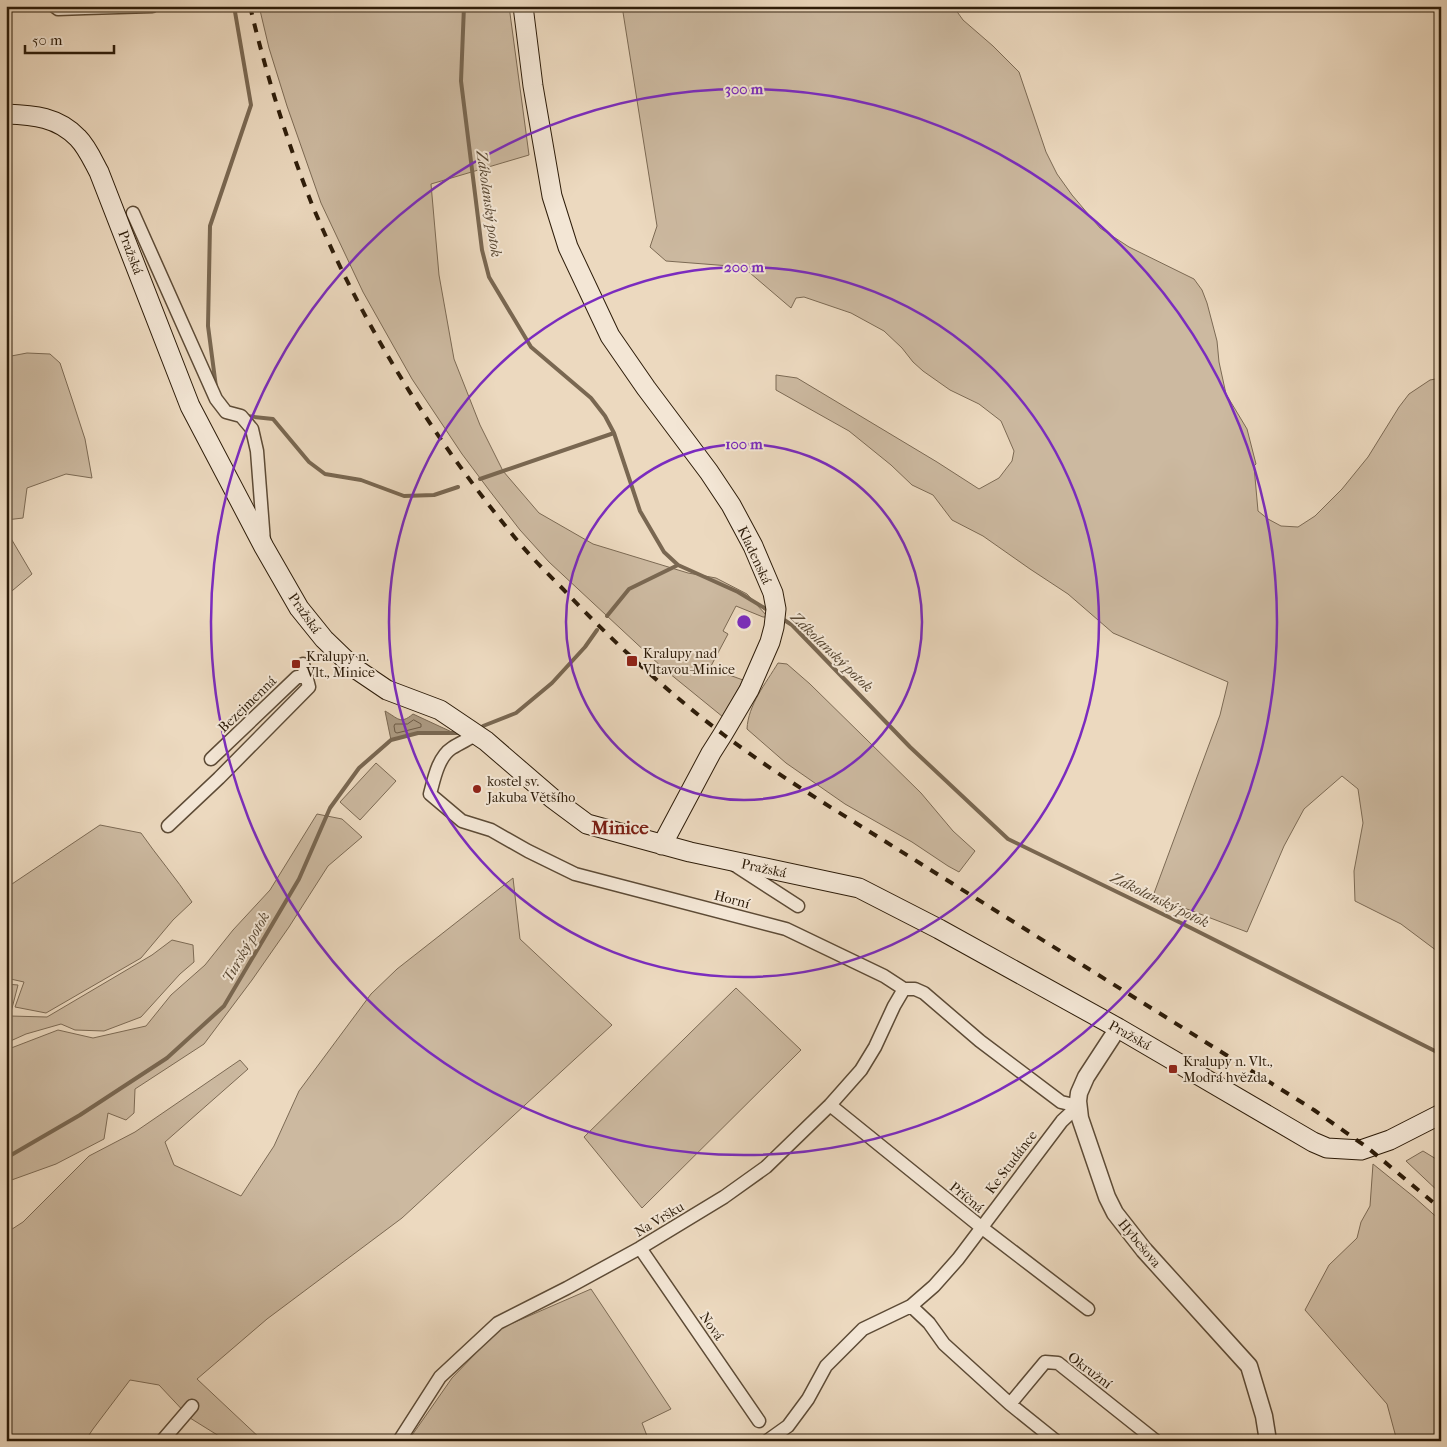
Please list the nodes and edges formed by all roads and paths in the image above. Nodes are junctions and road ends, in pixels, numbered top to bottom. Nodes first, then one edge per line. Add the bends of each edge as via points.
1 (54, 6) edge
2 (142, 6) edge
3 (152, 6) edge
4 (523, 6) edge
5 (85, 7) edge
6 (6, 114) edge
7 (132, 213) dead end
8 (264, 548) junction
9 (477, 734) junction
10 (211, 759) dead end
11 (168, 826) dead end
12 (662, 845) junction
13 (727, 860) junction
14 (798, 906) dead end
15 (904, 989) junction
16 (1118, 1028) junction
17 (830, 1105) junction
18 (1078, 1106) junction
19 (1441, 1114) edge
20 (981, 1227) junction
21 (640, 1248) junction
22 (911, 1306) junction
23 (1088, 1309) dead end
24 (1010, 1404) junction
25 (192, 1406) dead end
26 (760, 1421) dead end
27 (162, 1441) edge
28 (399, 1441) edge
29 (766, 1441) edge
30 (1056, 1441) edge
31 (1156, 1441) edge
32 (1268, 1441) edge

1 - 5 street via 58,9
2 - 3 street
2 - 5 street
4 - 12 main road, Kladenská via 552,196 568,247 610,336 731,505 753,546 776,608 770,642 749,690
6 - 8 main road, Pražská via 36,115 63,124 79,139 99,172 190,406
7 - 8 street, Pražská via 216,399 226,412 241,416 252,429 257,451
8 - 9 main road, Pražská via 299,608 353,667 387,690 440,710
9 - 12 main road, Pražská via 587,824
9 - 15 street, Horní via 451,749 442,759 430,794 462,821 491,830 575,874 786,929 884,976
10 - 11 street, Bezejmenná via 305,671 309,687
12 - 13 main road, Pražská
13 - 14 street
13 - 16 main road, Pražská via 859,888
15 - 17 street, Na Vršku via 870,1058
15 - 18 street, Horní via 915,989 924,994 1061,1102
16 - 18 street, Hybešova via 1082,1085
16 - 19 main road, Pražská via 1327,1148 1361,1150 1390,1140
17 - 20 street, Příčná
17 - 21 street, Na Vršku via 766,1166 724,1197
18 - 20 street, Ke Studánce via 1062,1121
18 - 32 street, Hybešova via 1106,1197 1115,1213 1144,1250 1249,1366
20 - 22 street, Ke Studánce via 952,1266
20 - 23 street, Příčná
21 - 26 street, Nová
21 - 28 street, Na Vršku via 498,1322 440,1377
22 - 24 street via 944,1344
22 - 29 street, Ke Studánce via 863,1328 826,1366 788,1426
24 - 30 street
24 - 31 street, Okružní via 1045,1362 1058,1364
25 - 27 street

